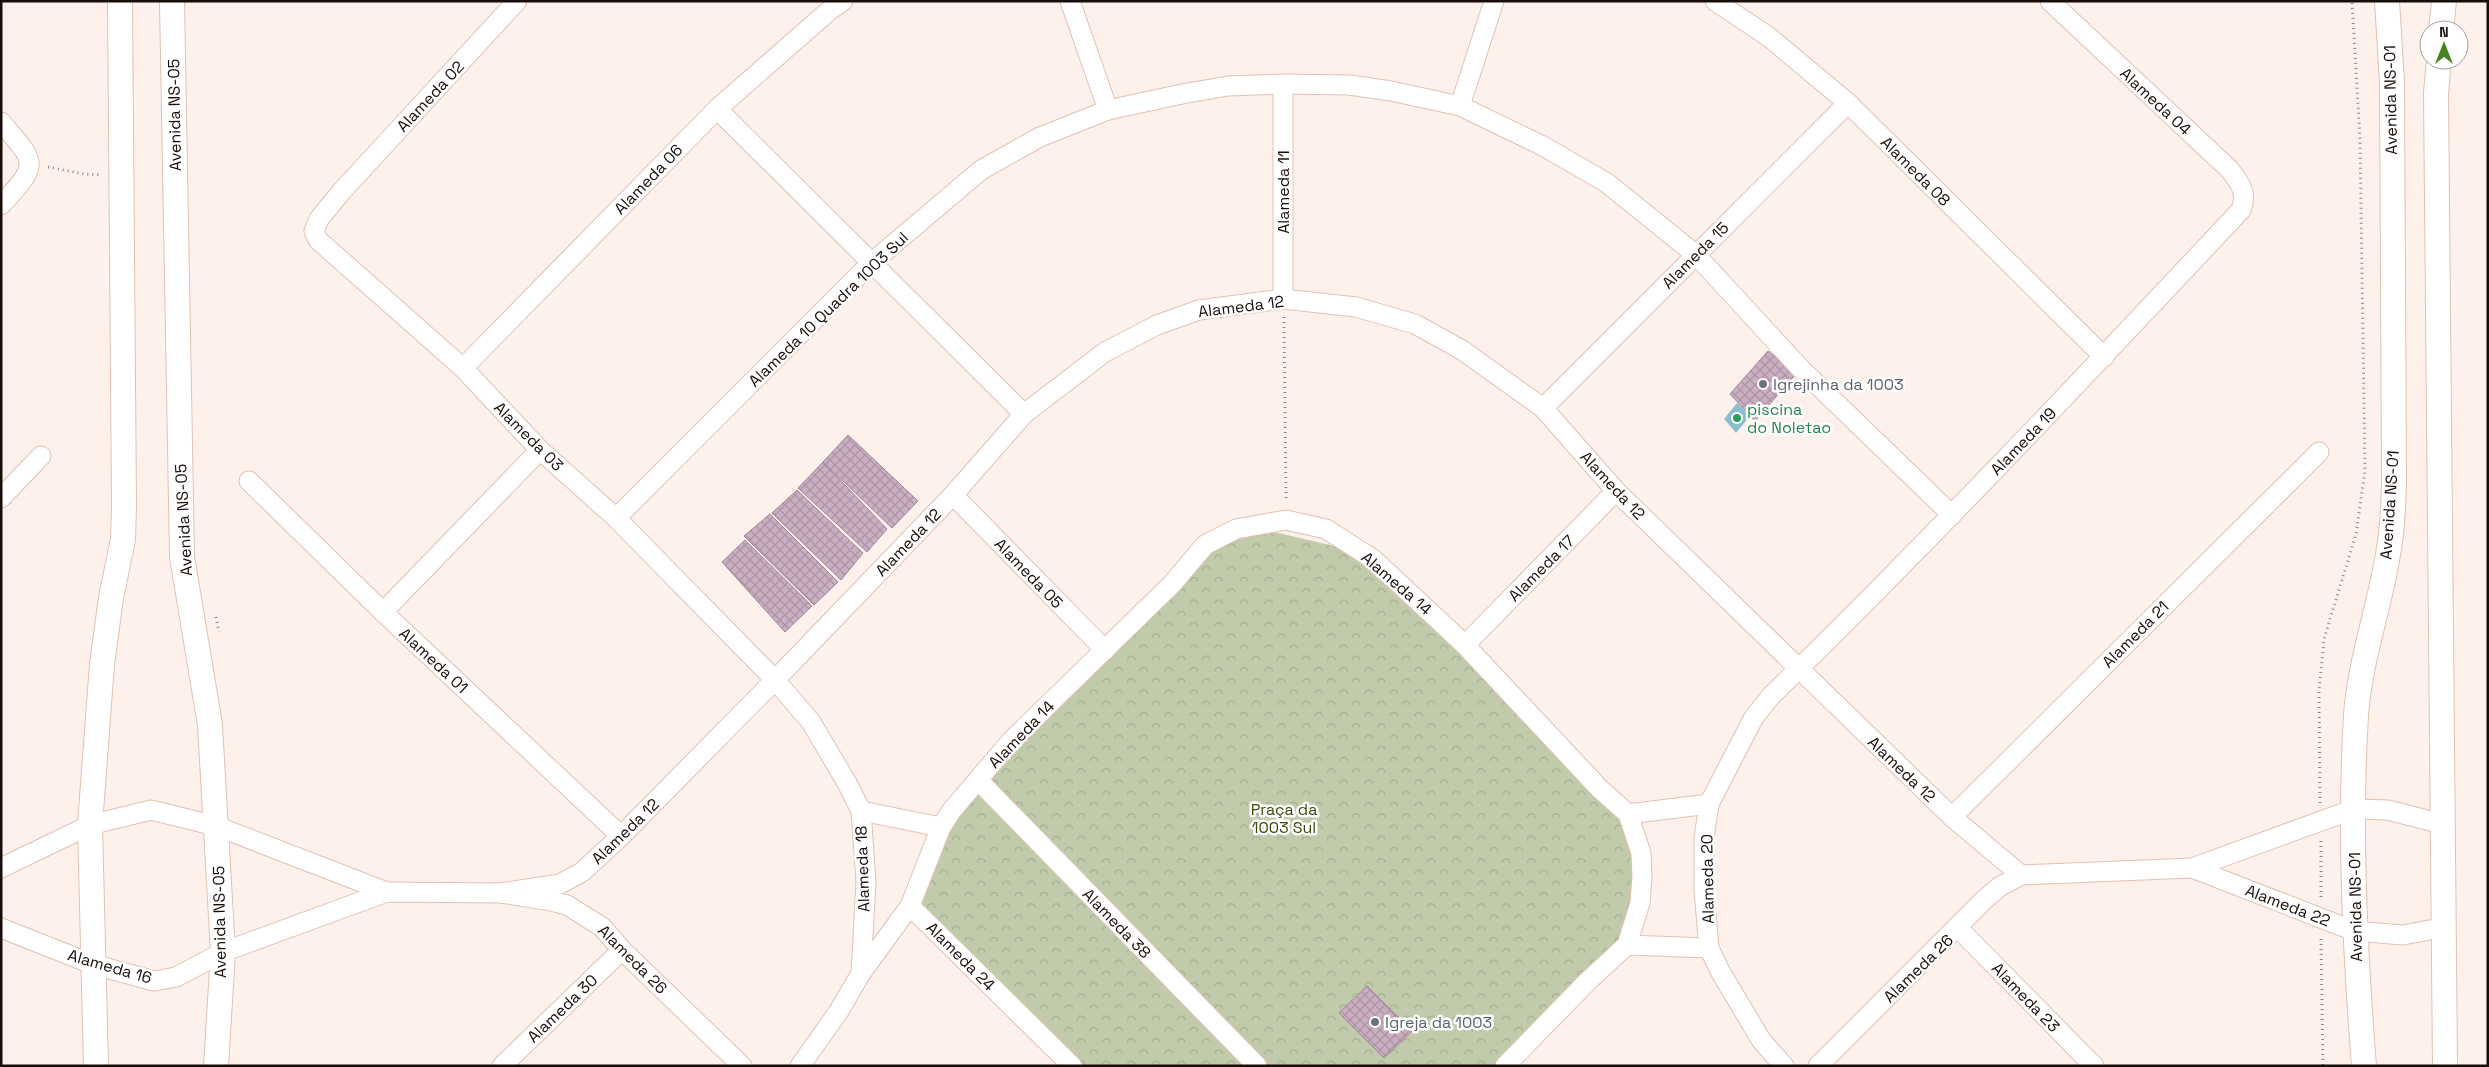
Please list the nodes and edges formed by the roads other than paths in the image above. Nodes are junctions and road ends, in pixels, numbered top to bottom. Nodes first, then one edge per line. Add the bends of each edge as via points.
1 (120, 1) edge
2 (172, 1) edge
3 (517, 1) edge
4 (843, 1) edge
5 (1070, 1) edge
6 (1494, 1) edge
7 (1715, 1) edge
8 (2050, 1) edge
9 (2387, 1) edge
10 (2444, 1) edge
11 (2442, 20) edge
12 (2437, 70) edge
13 (1283, 84) junction
14 (1848, 103) junction
15 (1460, 106) junction
16 (717, 109) junction
17 (1108, 110) junction
18 (1, 122) edge
19 (342, 190) joint
20 (6, 200) edge
21 (2242, 210) joint
22 (1696, 255) junction
23 (870, 264) junction
24 (1283, 299) junction
25 (2104, 357) junction
26 (463, 368) junction
27 (1543, 408) junction
28 (1024, 414) junction
29 (540, 450) junction
30 (2318, 452) dead end
31 (41, 456) dead end
32 (249, 481) dead end
33 (1616, 491) junction
34 (953, 495) junction
35 (1, 498) edge
36 (1952, 515) junction
37 (616, 518) junction
38 (383, 612) junction
39 (1465, 645) junction
40 (1105, 650) junction
41 (1800, 668) junction
42 (775, 680) junction
43 (978, 780) junction
44 (1709, 804) junction
45 (2354, 809) junction
46 (860, 811) junction
47 (1628, 814) junction
48 (1952, 817) junction
49 (2442, 824) junction
50 (90, 825) junction
51 (216, 826) junction
52 (940, 827) junction
53 (622, 836) junction
54 (1, 868) edge
55 (2192, 868) junction
56 (2021, 875) junction
57 (387, 892) junction
58 (501, 893) junction
59 (910, 906) junction
60 (2445, 927) junction
61 (1, 928) edge
62 (1958, 928) junction
63 (2354, 931) junction
64 (1626, 945) junction
65 (1709, 948) junction
66 (622, 950) junction
67 (223, 952) junction
68 (92, 964) junction
69 (860, 973) junction
70 (96, 1066) edge
71 (216, 1066) edge
72 (502, 1066) edge
73 (742, 1066) edge
74 (800, 1066) edge
75 (1072, 1066) edge
76 (1257, 1066) edge
77 (1506, 1066) edge
78 (1784, 1066) edge
79 (1818, 1066) edge
80 (2094, 1066) edge
81 (2364, 1066) edge
82 (2445, 1066) edge

1 - 50 street via 123,539 102,664
2 - 51 street, Avenida NS-05 via 182,557 210,725
3 - 19 street, Alameda 02
4 - 16 street, Alameda 06
5 - 17 street
6 - 15 street
7 - 14 street, Alameda 08 via 1769,37
8 - 21 street, Alameda 04 via 2229,170 2245,194
9 - 45 street, Avenida NS-01 via 2392,82 2394,484 2389,548 2366,644 2356,714
10 - 11 street
12 - 49 street
13 - 15 street, Alameda 10 Quadra 1003 Sul via 1349,85
13 - 17 street, Alameda 10 Quadra 1003 Sul via 1228,86
13 - 24 street, Alameda 11
14 - 22 street, Alameda 15
14 - 25 street, Alameda 08
15 - 22 street, Alameda 10 Quadra 1003 Sul via 1543,146 1607,182
16 - 23 street
16 - 26 street, Alameda 06
17 - 23 street, Alameda 10 Quadra 1003 Sul via 1040,137 981,170
18 - 20 street via 31,162 26,176
19 - 26 street, Alameda 03 via 319,218 314,231 318,240
21 - 25 street, Alameda 19
22 - 27 street, Alameda 15
22 - 36 street, Alameda 10 Quadra 1003 Sul via 1802,370
23 - 28 street
23 - 37 street, Alameda 10 Quadra 1003 Sul
24 - 27 street, Alameda 12 via 1356,307 1415,324 1462,350
24 - 28 street, Alameda 12 via 1199,310 1157,325 1105,352
25 - 36 street, Alameda 19
26 - 29 street, Alameda 03
27 - 33 street, Alameda 12
28 - 34 street, Alameda 12
29 - 37 street, Alameda 03
29 - 38 street
30 - 48 street, Alameda 21
31 - 35 street
32 - 38 street, Alameda 01
33 - 39 street, Alameda 17
33 - 41 street, Alameda 12
34 - 40 street, Alameda 05
34 - 42 street, Alameda 12
36 - 41 street, Alameda 19
37 - 42 street, Alameda 03
38 - 53 street, Alameda 01
39 - 40 street, Alameda 14 via 1373,559 1326,529 1286,520 1236,529 1205,545 1172,584
39 - 47 street, Alameda 14 via 1600,789
40 - 43 street, Alameda 14 via 1011,741
41 - 44 street, Alameda 20 via 1754,717
41 - 48 street, Alameda 12
42 - 46 street, Alameda 18 via 811,722
42 - 53 street, Alameda 12
43 - 52 street, Alameda 14
43 - 76 street, Alameda 38
44 - 47 street
44 - 65 street, Alameda 20 via 1704,838 1704,890
45 - 49 street, Alameda 22 via 2388,810
45 - 55 street, Alameda 22
45 - 63 street, Avenida NS-01
46 - 52 street
46 - 69 street, Alameda 18 via 866,882
47 - 64 street, Alameda 14 via 1641,853 1642,877 1640,902
48 - 56 street, Alameda 12
49 - 60 street
50 - 51 street, Alameda 16 via 151,810
50 - 54 street, Alameda 16
50 - 68 street
51 - 57 street, Alameda 16
51 - 67 street, Avenida NS-05
52 - 59 street, Alameda 14
53 - 58 street, Alameda 12 via 572,880
55 - 56 street, Alameda 22
55 - 63 street, Alameda 22
56 - 62 street, Alameda 26 via 1999,887
57 - 58 street, Alameda 16
57 - 67 street, Alameda 16
58 - 66 street, Alameda 26 via 567,905 602,927
59 - 69 street, Alameda 24
59 - 75 street, Alameda 24
60 - 63 street, Alameda 22 via 2403,935
60 - 82 street
61 - 68 street, Alameda 16
62 - 79 street, Alameda 26
62 - 80 street, Alameda 23
63 - 81 street, Avenida NS-01
64 - 65 street
64 - 77 street, Alameda 14
65 - 78 street, Alameda 20 via 1761,1040
66 - 72 street, Alameda 30
66 - 73 street, Alameda 26
67 - 68 street, Alameda 16 via 176,977 154,981
67 - 71 street, Avenida NS-05
68 - 70 street
69 - 74 street, Alameda 18 via 839,1011

